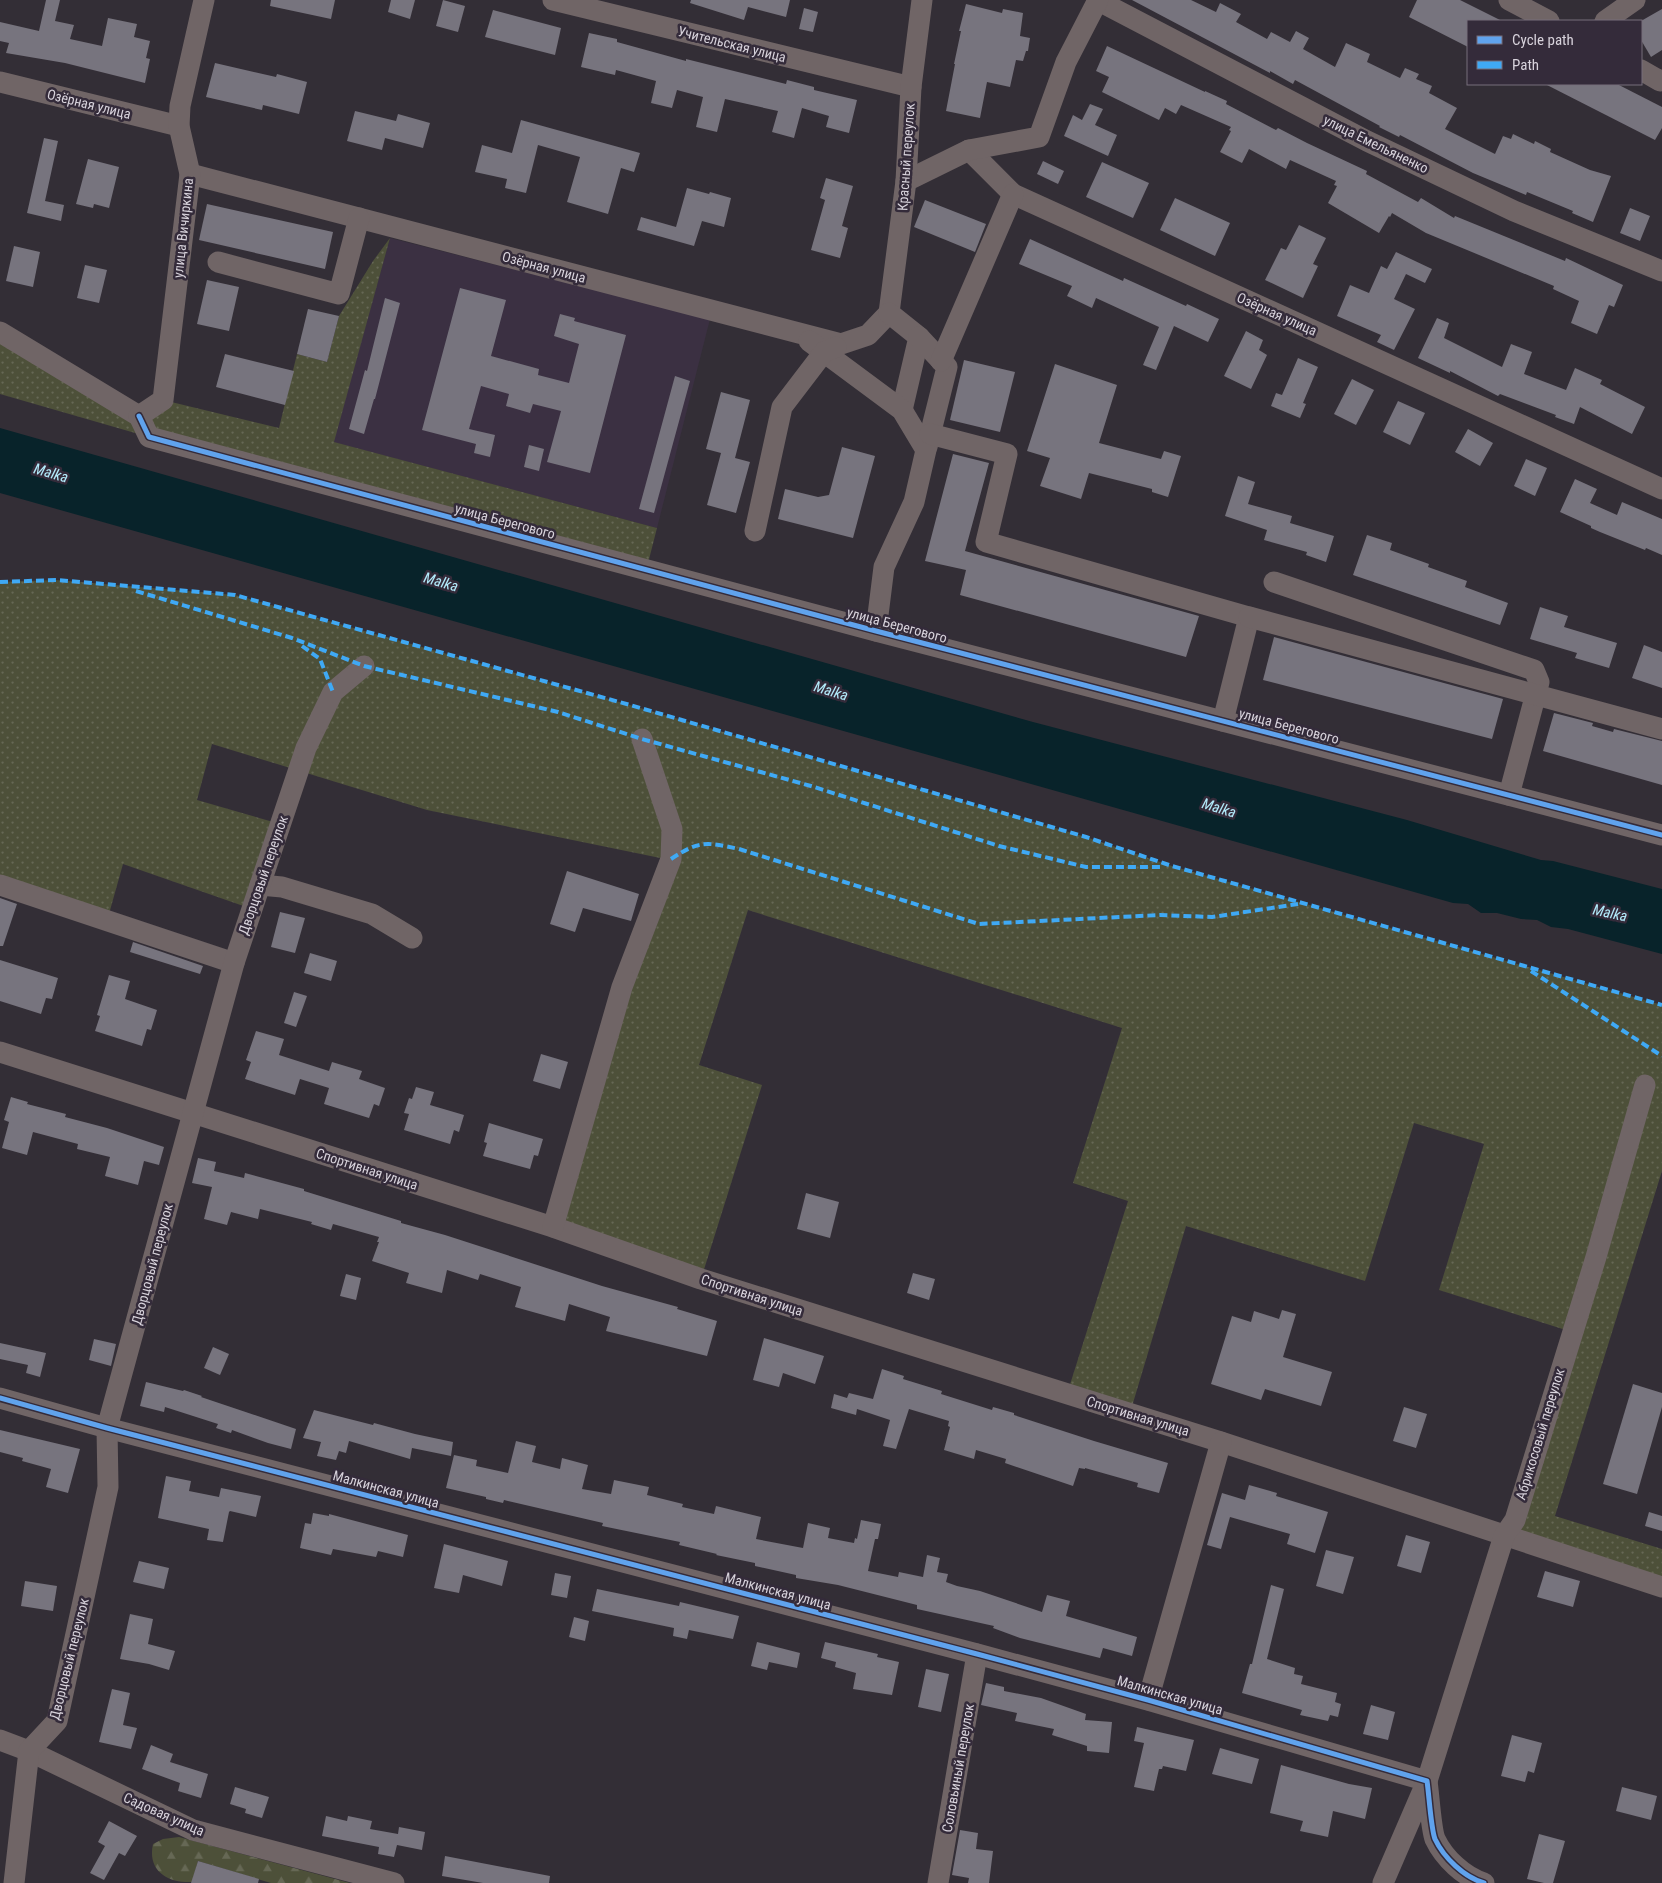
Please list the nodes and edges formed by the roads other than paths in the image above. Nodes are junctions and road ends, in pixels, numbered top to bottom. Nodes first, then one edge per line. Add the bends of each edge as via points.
1 (204, 0) edge
2 (553, 0) edge
3 (922, 0) edge
4 (1097, 0) edge
5 (1509, 0) edge
6 (1635, 0) edge
7 (1547, 20) edge
8 (1606, 20) edge
9 (1642, 70) edge
10 (1661, 80) edge
11 (0, 82) edge
12 (911, 87) junction
13 (179, 126) junction
14 (969, 150) junction
15 (190, 174) junction
16 (906, 181) junction
17 (1012, 194) junction
18 (359, 218) junction
19 (218, 262) dead end
20 (1662, 270) edge
21 (888, 313) junction
22 (0, 332) edge
23 (919, 337) junction
24 (833, 348) junction
25 (941, 361) junction
26 (902, 410) junction
27 (139, 416) junction
28 (928, 442) junction
29 (1662, 489) edge
30 (755, 531) dead end
31 (1274, 582) dead end
32 (1249, 617) junction
33 (876, 631) junction
34 (364, 666) dead end
35 (1535, 695) junction
36 (1223, 721) junction
37 (1662, 730) edge
38 (642, 739) dead end
39 (1509, 795) junction
40 (1662, 835) edge
41 (0, 885) edge
42 (260, 885) junction
43 (412, 938) dead end
44 (234, 963) junction
45 (0, 1052) edge
46 (1645, 1085) dead end
47 (193, 1114) junction
48 (553, 1227) junction
49 (0, 1398) edge
50 (107, 1428) junction
51 (1221, 1442) junction
52 (1504, 1536) junction
53 (1662, 1587) edge
54 (977, 1654) junction
55 (1148, 1700) junction
56 (0, 1740) edge
57 (29, 1751) junction
58 (1427, 1781) junction
59 (14, 1883) edge
60 (394, 1883) edge
61 (938, 1883) edge
62 (1383, 1883) edge
63 (1484, 1883) edge

1 - 13 street, улица Вичиркина via 180,106
2 - 12 street, Учительская улица
3 - 12 street, Красный переулок
4 - 14 street via 1066,62 1039,138
4 - 20 street, улица Емельяненко via 1367,141 1514,211
5 - 7 street
6 - 8 street
9 - 10 street
11 - 13 street, Озёрная улица
12 - 16 street, Красный переулок
13 - 15 street, улица Вичиркина
14 - 16 street
14 - 17 street, Озёрная улица
15 - 18 street, Озёрная улица
15 - 27 street, улица Вичиркина via 163,400
16 - 21 street, Красный переулок
17 - 25 street
17 - 29 street, Озёрная улица
18 - 19 street via 339,294
18 - 24 street, Озёрная улица via 798,333
21 - 23 street
21 - 24 street via 868,335
22 - 27 street
23 - 25 street
23 - 26 street
24 - 26 street
24 - 30 street via 782,407
25 - 28 street via 947,367
26 - 28 street
27 - 33 street, улица Берегового via 149,437
28 - 32 street via 1007,454 986,542
28 - 33 street via 914,502 884,566
31 - 35 street via 1534,670 1539,682
32 - 35 street
32 - 36 street
33 - 36 street, улица Берегового
34 - 42 street, Дворцовый переулок via 333,692 306,748
35 - 37 street
35 - 39 street
36 - 39 street, улица Берегового
38 - 48 street via 672,829 671,860 622,987
39 - 40 street, улица Берегового
41 - 44 street
42 - 43 street via 282,886 372,914
42 - 44 street, Дворцовый переулок
44 - 47 street, Дворцовый переулок
45 - 47 street, Спортивная улица
46 - 52 street, Абрикосовый переулок via 1596,1257 1514,1520
47 - 48 street, Спортивная улица
47 - 50 street, Дворцовый переулок
48 - 51 street, Спортивная улица via 701,1279
49 - 50 street, Малкинская улица
50 - 54 street, Малкинская улица
50 - 57 street, Дворцовый переулок via 108,1487 57,1722
51 - 52 street, Спортивная улица
51 - 55 street
52 - 53 street, Спортивная улица
52 - 58 street, Абрикосовый переулок
54 - 55 street, Малкинская улица
54 - 61 street, Соловьиный переулок
55 - 58 street, Малкинская улица
56 - 57 street, Садовая улица
57 - 59 street
57 - 60 street, Садовая улица via 193,1830
58 - 62 street, Абрикосовый переулок
58 - 63 street via 1435,1839 1451,1862 1473,1880

